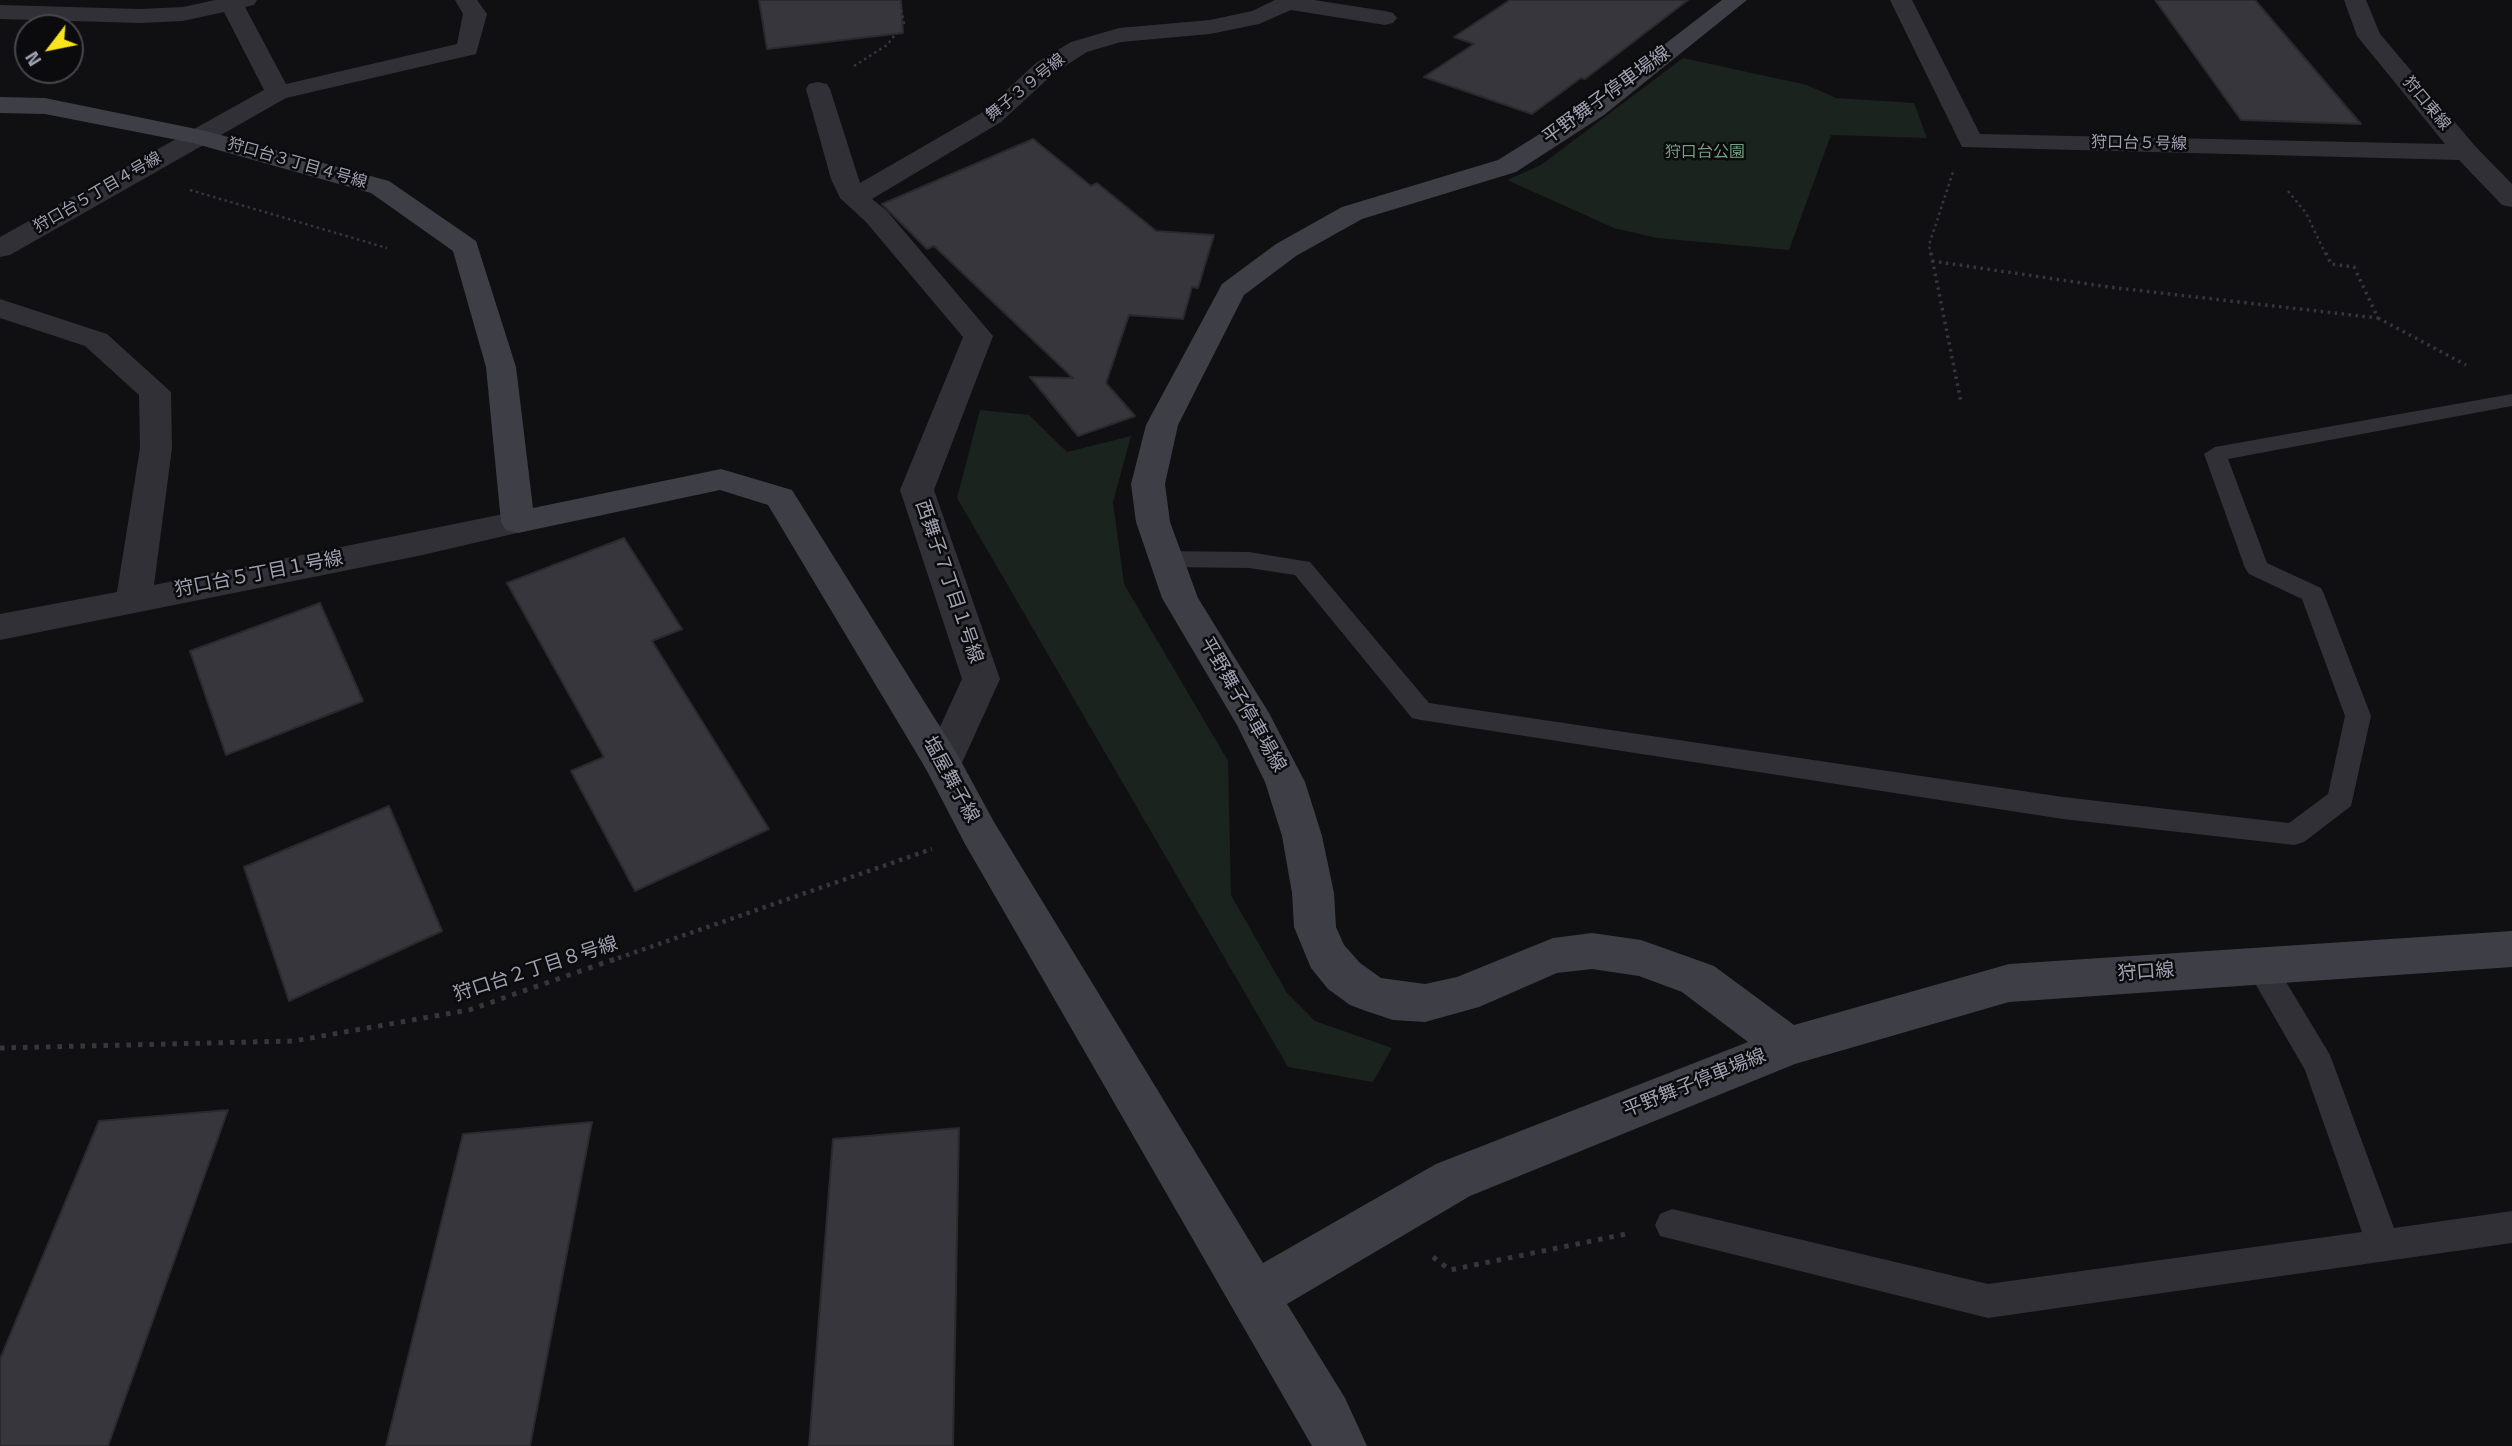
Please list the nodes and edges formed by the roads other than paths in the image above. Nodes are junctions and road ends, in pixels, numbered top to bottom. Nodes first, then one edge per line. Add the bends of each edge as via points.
1 (466, 0) edge
2 (1736, 0) edge
3 (1901, 0) edge
4 (2355, 0) edge
5 (235, 1) edge
6 (1291, 1) edge
7 (0, 12) edge
8 (1385, 18) dead end
9 (818, 89) road end
10 (278, 93) junction
11 (0, 105) edge
12 (197, 136) junction
13 (2466, 152) junction
14 (854, 198) junction
15 (2512, 199) edge
16 (0, 249) edge
17 (0, 308) edge
18 (2512, 400) edge
19 (518, 522) junction
20 (1166, 559) junction
21 (134, 599) junction
22 (0, 627) edge
23 (943, 764) junction
24 (2512, 949) edge
25 (2260, 966) junction
26 (1788, 1046) junction
27 (1672, 1225) road end
28 (2512, 1227) edge
29 (2383, 1244) junction
30 (1254, 1296) junction
31 (1340, 1446) edge

1 - 10 street, 狩口台５丁目４号線 via 475,14 468,49
2 - 20 street, 平野舞子停車場線 via 1595,110 1507,166 1352,213 1286,250 1232,290 1162,425 1153,453 1148,484 1153,522
3 - 13 street, 狩口台５号線 via 1971,142
4 - 13 street, 狩口東線 via 2369,36
5 - 7 street via 183,14
5 - 10 street
6 - 8 street
6 - 14 street, 舞子３９号線 via 1259,17 1210,27 1119,35 1079,47 1045,68 992,117
9 - 14 street via 844,179
10 - 12 street, 狩口台５丁目４号線
11 - 12 street, 狩口台３丁目４号線 via 46,106
12 - 16 street, 狩口台５丁目４号線
12 - 19 street, 狩口台３丁目４号線 via 380,187 466,247 501,367
13 - 15 street, 狩口東線
14 - 23 street, 西舞子７丁目１号線 via 876,216 978,336 917,490 981,680
17 - 21 street via 96,340 155,392 156,447
18 - 20 lane via 2215,454 2257,568 2312,594 2358,716 2341,799 2294,834 2063,808 1421,711 1302,568 1248,560
19 - 21 street, 狩口台５丁目１号線
19 - 23 street, 塩屋舞子線 via 721,479 780,498
20 - 26 street, 平野舞子停車場線 via 1180,598 1286,782 1302,836 1315,927 1326,955 1344,976 1366,992 1393,1001 1425,1003 1463,994 1553,956 1592,951 1641,958 1698,979
21 - 22 street, 狩口台５丁目１号線
23 - 30 street, 塩屋舞子線 via 979,833
24 - 25 street, 狩口線
25 - 26 street, 狩口線 via 2010,983
25 - 29 lane via 2319,1065
26 - 30 street, 平野舞子停車場線 via 1453,1180
27 - 29 lane via 1988,1301
28 - 29 lane
30 - 31 street

